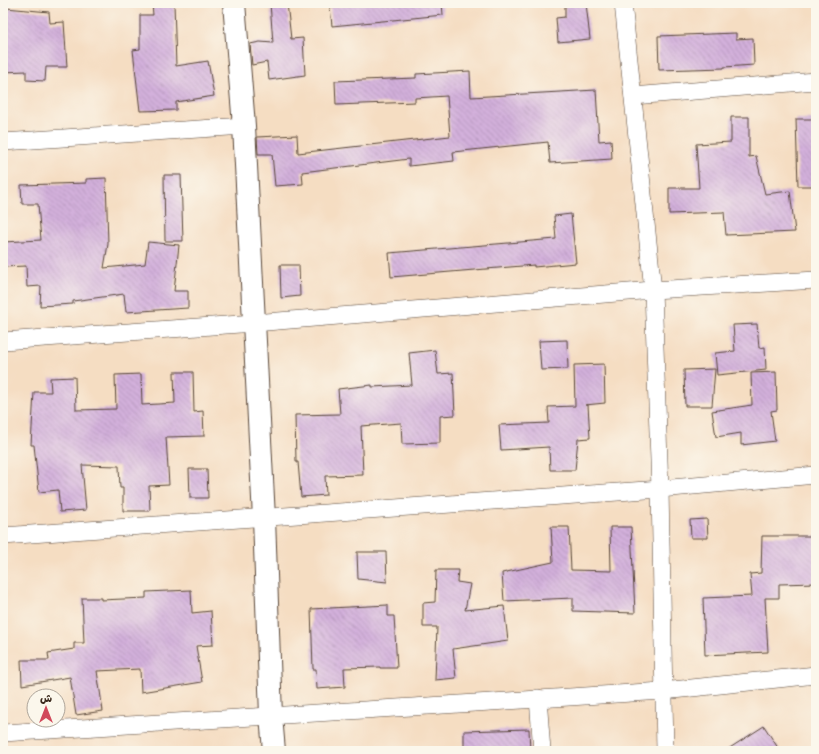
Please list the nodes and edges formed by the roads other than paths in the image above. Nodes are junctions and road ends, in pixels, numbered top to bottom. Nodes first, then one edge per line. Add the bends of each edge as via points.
1 (234, 3) edge
2 (623, 3) edge
3 (816, 81) edge
4 (633, 96) junction
5 (244, 126) junction
6 (3, 142) edge
7 (816, 280) edge
8 (652, 290) junction
9 (254, 323) junction
10 (3, 341) edge
11 (816, 475) edge
12 (660, 488) junction
13 (264, 518) junction
14 (3, 536) edge
15 (816, 677) edge
16 (664, 691) junction
17 (538, 698) junction
18 (271, 716) junction
19 (3, 733) edge
20 (274, 751) edge
21 (542, 751) edge
22 (665, 751) edge

1 - 5 main road
2 - 4 street
3 - 4 street
4 - 8 street
5 - 6 street
5 - 9 main road
7 - 8 street
8 - 9 street
8 - 12 street
9 - 10 street
9 - 13 main road
11 - 12 street
12 - 13 street
12 - 16 street
13 - 14 street
13 - 18 main road
15 - 16 street
16 - 17 street
16 - 22 street
17 - 18 street
17 - 21 street
18 - 19 street
18 - 20 main road

